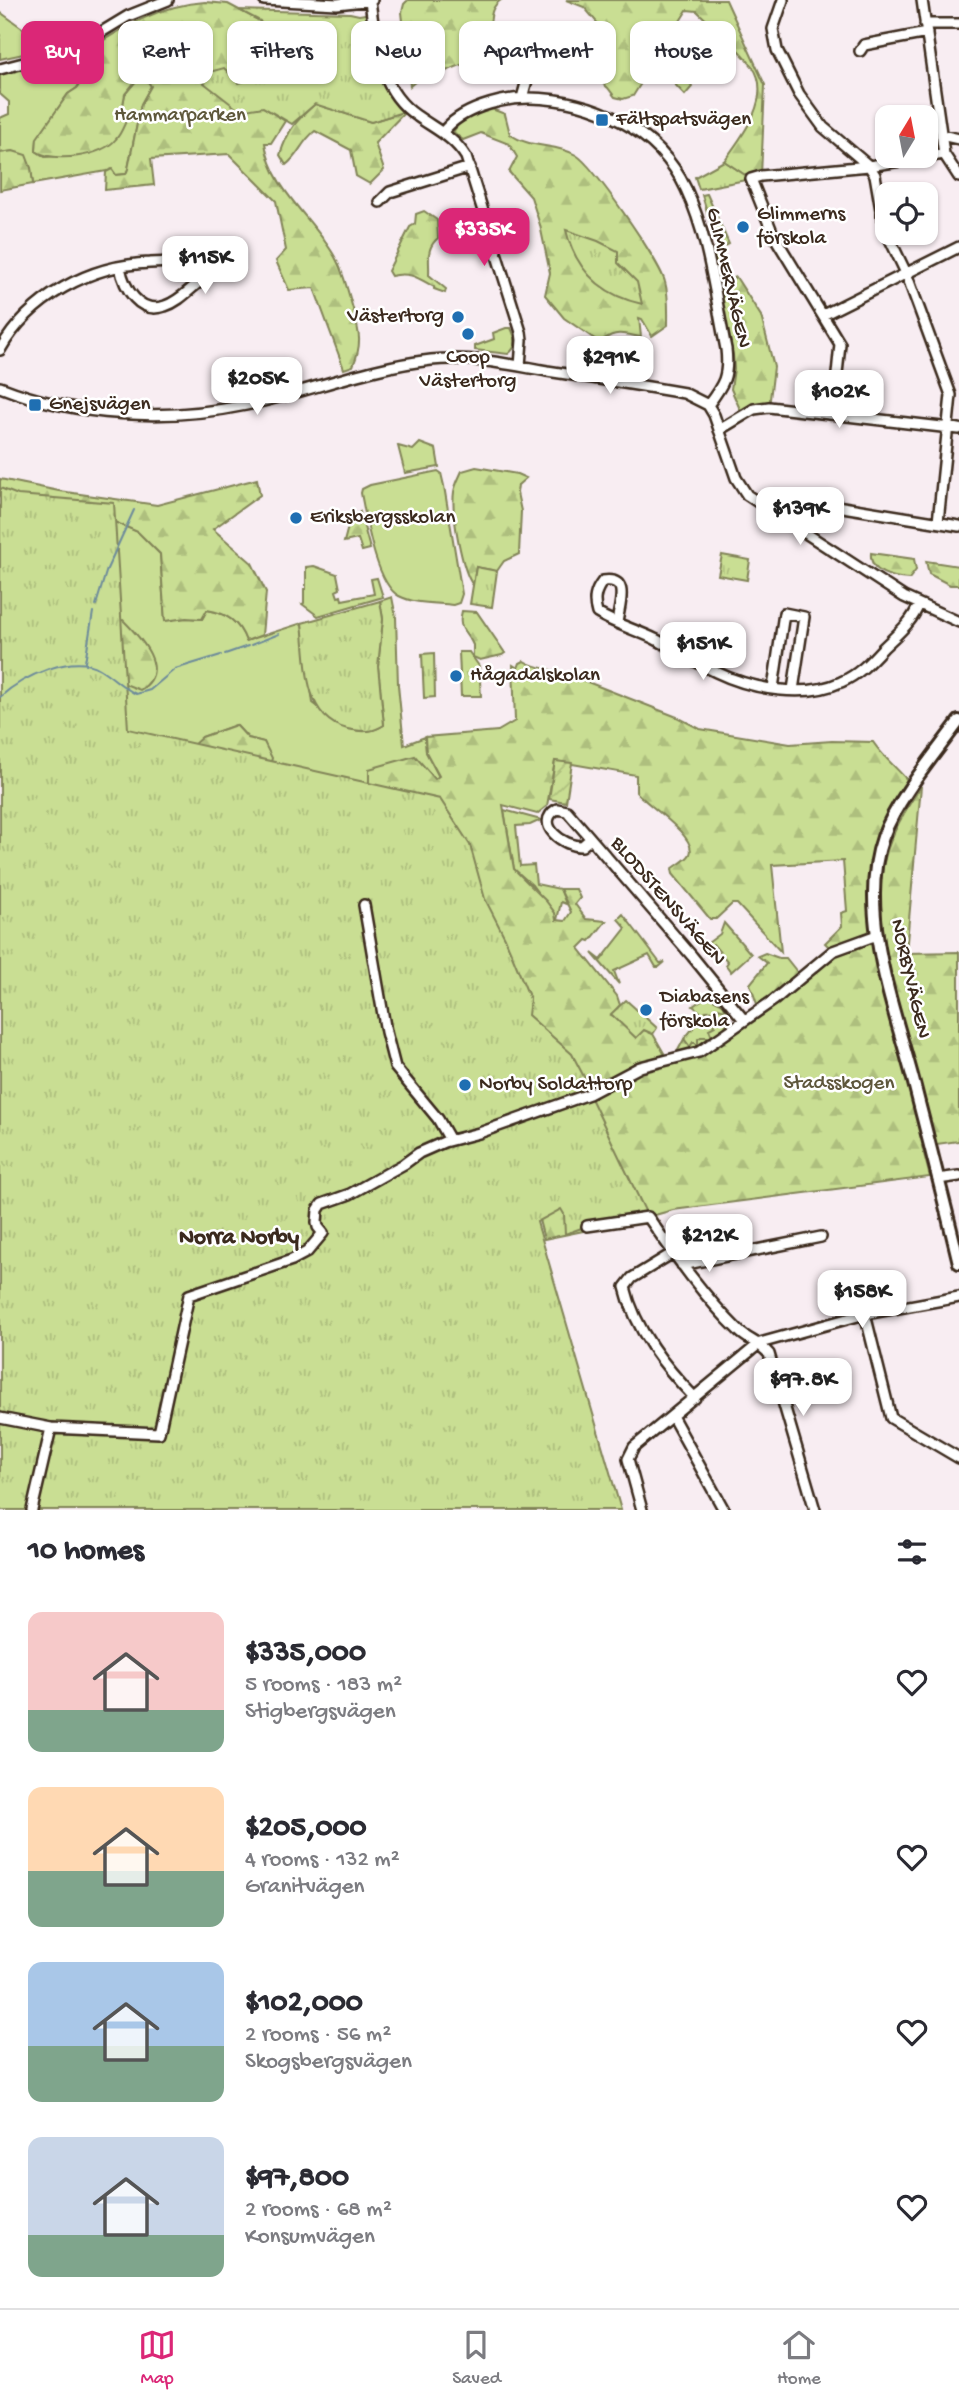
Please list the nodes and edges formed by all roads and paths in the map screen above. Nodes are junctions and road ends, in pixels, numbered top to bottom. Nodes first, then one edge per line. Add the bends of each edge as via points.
1 (169, 0) edge
2 (264, 0) edge
3 (371, 0) edge
4 (783, 0) edge
5 (922, 0) edge
6 (959, 24) edge
7 (926, 28) junction
8 (860, 51) dead end
9 (0, 69) edge
10 (526, 84) edge
11 (522, 98) junction
12 (443, 132) junction
13 (941, 135) junction
14 (959, 139) edge
15 (944, 155) junction
16 (869, 166) junction
17 (470, 167) junction
18 (959, 177) edge
19 (380, 202) dead end
20 (959, 247) edge
21 (120, 267) junction
22 (906, 273) junction
23 (823, 315) junction
24 (0, 350) edge
25 (520, 366) junction
26 (0, 387) edge
27 (708, 405) junction
28 (833, 414) junction
29 (954, 428) edge
30 (719, 430) junction
31 (783, 517) junction
32 (938, 523) junction
33 (959, 526) edge
34 (919, 604) junction
35 (959, 622) edge
36 (617, 623) junction
37 (773, 688) junction
38 (793, 690) junction
39 (959, 721) edge
40 (589, 839) junction
41 (364, 905) dead end
42 (877, 935) junction
43 (744, 1020) junction
44 (450, 1140) junction
45 (959, 1176) edge
46 (938, 1179) junction
47 (587, 1226) dead end
48 (821, 1237) dead end
49 (673, 1253) junction
50 (959, 1263) edge
51 (682, 1265) junction
52 (959, 1297) edge
53 (865, 1314) junction
54 (760, 1343) junction
55 (695, 1398) junction
56 (672, 1416) junction
57 (0, 1418) edge
58 (51, 1428) junction
59 (959, 1458) edge
60 (32, 1510) edge
61 (642, 1510) edge
62 (724, 1510) edge
63 (815, 1510) edge

1 - 9 street via 128,16 70,51
2 - 3 street via 337,4
3 - 12 street via 384,76 407,109
4 - 16 street via 773,36 799,94 823,127
5 - 7 street
6 - 7 street
7 - 8 street via 864,45
7 - 13 street
10 - 11 street
11 - 12 street, GLIMMERVÄGEN via 451,121
11 - 27 street, GLIMMERVÄGEN via 563,101 609,114 644,137 677,171 707,254 728,363 725,383
12 - 17 street via 461,149
13 - 14 street
13 - 15 street
15 - 16 street
15 - 18 street
16 - 22 street via 875,174 884,227
16 - 23 street via 751,180 773,234
17 - 19 street via 390,192
17 - 25 street via 521,332
20 - 22 street
21 - 21 street via 136,300 157,307 178,299 201,275 194,266 168,262
21 - 24 street via 81,278 47,298 22,319
22 - 23 street
22 - 29 street via 951,395
23 - 28 street via 840,344
25 - 26 street via 459,360 422,362 244,405 163,414 87,410
25 - 27 street via 684,393
27 - 30 street
28 - 29 street
28 - 30 street via 754,409
29 - 32 street
30 - 31 street via 747,495
31 - 32 street via 806,501
31 - 34 street
32 - 33 street
34 - 35 street
34 - 38 street via 913,618 853,676 828,687
36 - 36 street via 622,589 614,580 603,581 594,605 597,613
36 - 37 street via 717,673
37 - 38 street
37 - 38 street via 784,613 804,617
39 - 42 street, NORBYVÄGEN via 883,837 873,886
40 - 40 street, BLODSTENSVÄGEN via 567,811 557,809 550,815 552,832 568,845 582,846
40 - 43 street, BLODSTENSVÄGEN
41 - 44 street via 396,1067
42 - 43 street via 833,951
42 - 46 street, NORBYVÄGEN
43 - 44 street via 699,1052 640,1067 589,1094
44 - 58 street via 351,1194 322,1204 317,1222 323,1233 307,1252 189,1295 159,1433
45 - 46 street
46 - 50 street, NORBYVÄGEN
47 - 49 street via 649,1217
48 - 51 street
49 - 51 street
49 - 55 street via 625,1287 646,1336 667,1369
51 - 54 street via 741,1334
52 - 53 street
53 - 54 street
53 - 59 street via 891,1418
54 - 55 street
54 - 63 street via 769,1354
55 - 56 street
56 - 61 street via 634,1447 628,1459
56 - 62 street
57 - 58 street
58 - 60 street

